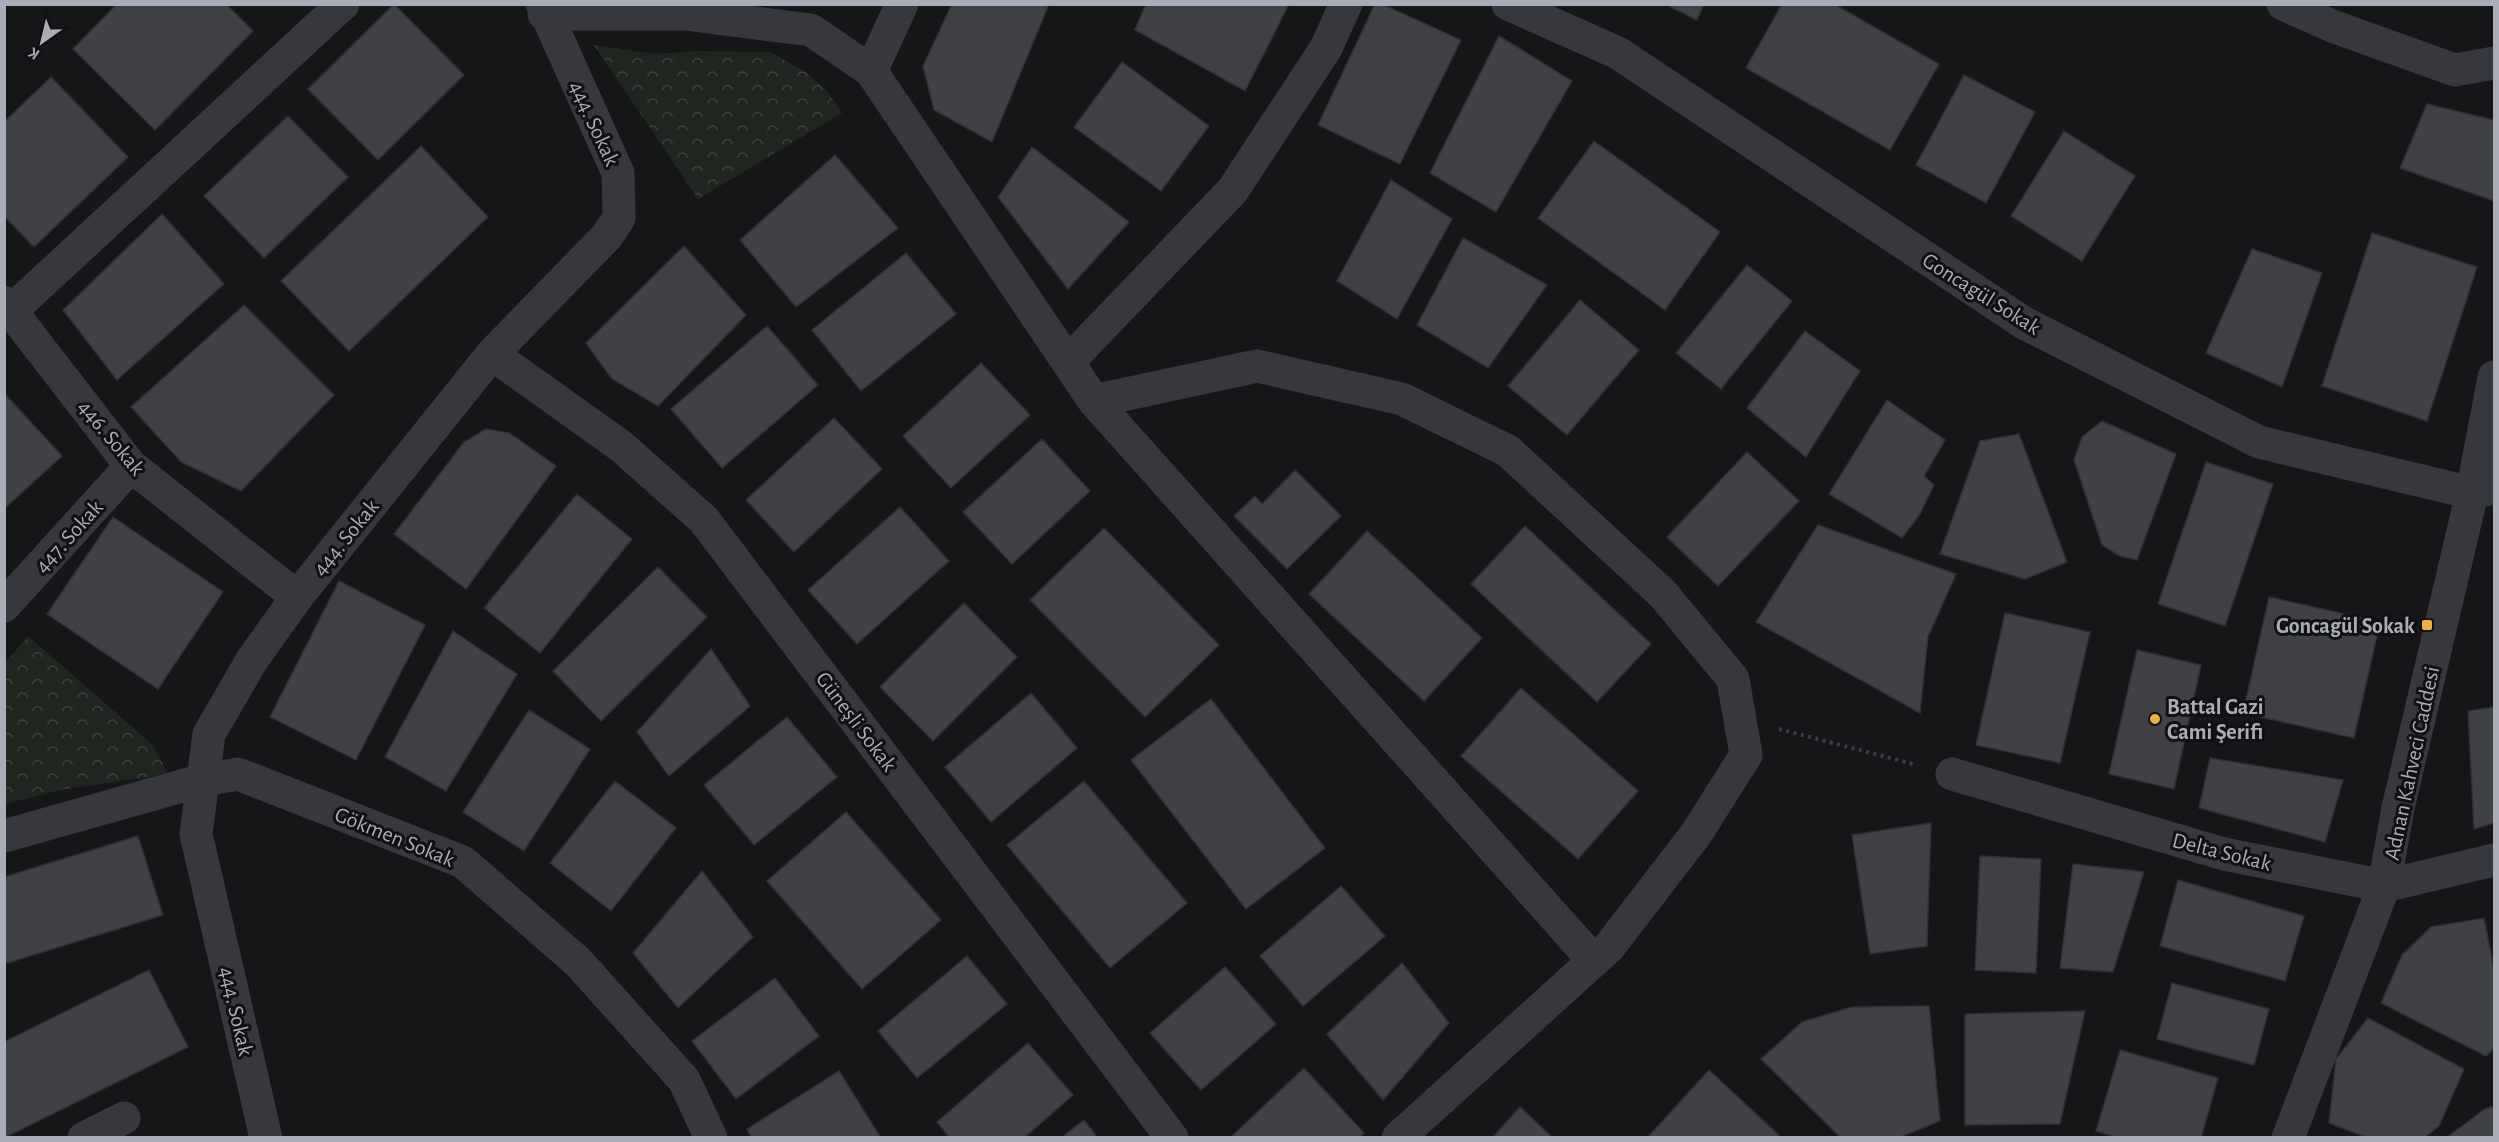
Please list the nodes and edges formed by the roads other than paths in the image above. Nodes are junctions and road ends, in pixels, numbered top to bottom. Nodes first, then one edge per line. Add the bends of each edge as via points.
1 (343, 4) edge
2 (902, 4) edge
3 (1346, 4) edge
4 (1508, 4) edge
5 (2283, 4) edge
6 (543, 9) edge
7 (2494, 63) edge
8 (871, 71) junction
9 (8, 306) edge
10 (492, 354) junction
11 (1068, 362) junction
12 (2494, 376) edge
13 (1094, 400) junction
14 (130, 466) junction
15 (2483, 490) edge
16 (297, 597) junction
17 (4, 606) edge
18 (1953, 774) road end
19 (203, 780) junction
20 (4, 836) edge
21 (2494, 860) edge
22 (2384, 886) junction
23 (1594, 961) junction
24 (124, 1118) dead end
25 (84, 1137) edge
26 (266, 1137) edge
27 (711, 1137) edge
28 (1172, 1137) edge
29 (1398, 1137) edge
30 (2288, 1137) edge

1 - 9 street
2 - 8 street
3 - 11 street via 1326,48 1233,190
4 - 15 street, Goncagül Sokak via 1618,53 2024,323 2259,442
5 - 7 street via 2455,70
6 - 8 street via 685,14 811,30
6 - 10 street, 444. Sokak via 618,173 620,218
8 - 11 street
9 - 14 street, 446. Sokak
10 - 16 street, 444. Sokak
10 - 28 street, Güneşli Sokak via 622,447 704,520
11 - 13 street
12 - 15 street, Adnan Kahveci Caddesi
13 - 23 street
13 - 23 street via 1257,366 1402,399 1508,451 1663,594 1733,679 1746,755 1696,834
14 - 16 street, 446. Sokak
14 - 17 street, 447. Sokak
15 - 22 street, Adnan Kahveci Caddesi via 2398,808
16 - 19 street, 444. Sokak via 252,660 209,734
18 - 22 street, Delta Sokak via 2224,854
19 - 20 street, Gökmen Sokak
19 - 26 street, 444. Sokak via 196,834
19 - 27 street, Gökmen Sokak via 238,774 463,862 578,962 684,1080
21 - 22 street, Delta Sokak
22 - 30 street, Adnan Kahveci Caddesi
23 - 29 street
24 - 25 street

